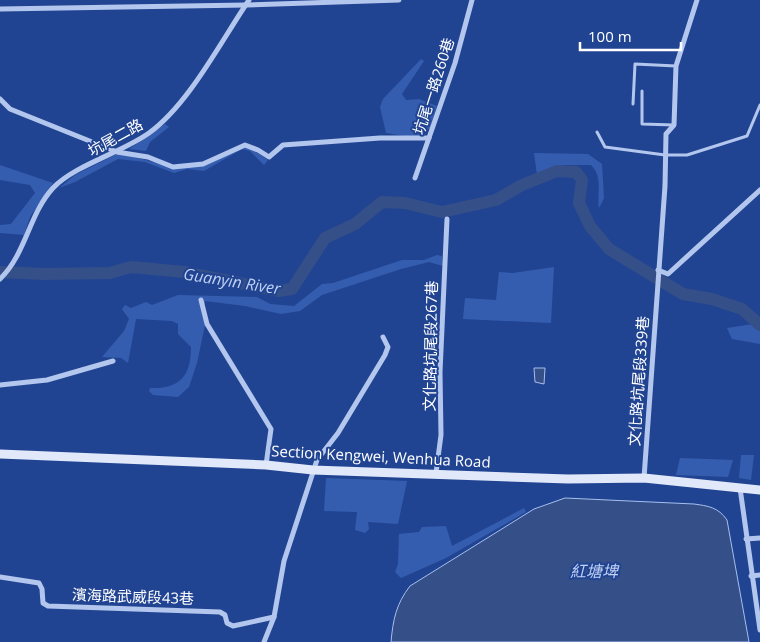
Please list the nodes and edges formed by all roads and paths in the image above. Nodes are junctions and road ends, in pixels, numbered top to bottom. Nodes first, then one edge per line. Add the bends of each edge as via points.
1 (250, 0) edge
2 (399, 0) edge
3 (472, 0) edge
4 (697, 0) edge
5 (246, 6) junction
6 (0, 9) edge
7 (676, 66) junction
8 (642, 91) dead end
9 (0, 99) edge
10 (633, 104) dead end
11 (760, 105) edge
12 (674, 124) junction
13 (597, 132) dead end
14 (429, 138) junction
15 (117, 152) junction
16 (664, 155) junction
17 (415, 178) dead end
18 (760, 190) edge
19 (447, 219) dead end
20 (658, 271) junction
21 (0, 279) edge
22 (201, 300) dead end
23 (383, 337) dead end
24 (112, 361) dead end
25 (0, 385) edge
26 (0, 454) edge
27 (266, 465) junction
28 (313, 470) junction
29 (436, 473) junction
30 (644, 478) junction
31 (740, 488) junction
32 (760, 490) edge
33 (760, 538) edge
34 (746, 540) junction
35 (760, 575) edge
36 (751, 576) junction
37 (0, 577) edge
38 (758, 605) edge
39 (274, 617) junction
40 (760, 630) edge
41 (264, 642) edge

1 - 5 street, 坑尾二路
2 - 5 street
3 - 14 street, 坑尾一路260巷 via 455,63
4 - 7 street
5 - 6 street
5 - 15 street, 坑尾二路 via 185,96 162,122
7 - 10 lane via 635,64
7 - 12 street
8 - 12 lane via 642,124
9 - 15 street via 10,109
11 - 16 lane via 747,136 687,155
12 - 16 street, 文化路坑尾段339巷 via 666,134
13 - 16 lane via 605,147
14 - 15 street via 283,145 269,157 244,145 203,164 181,168 148,157
14 - 17 street, 坑尾一路260巷
15 - 21 street, 坑尾二路 via 66,177 53,188 39,208 12,268
16 - 20 street, 文化路坑尾段339巷 via 665,186
18 - 20 street via 668,274
19 - 29 street, 文化路坑尾段267巷 via 440,372 441,435
20 - 30 street, 文化路坑尾段339巷
22 - 27 street via 206,324 271,429
23 - 28 street via 388,347 385,355
24 - 25 street via 47,380
26 - 27 main road, Section Kengwei, Wenhua Road
27 - 28 main road, Section Kengwei, Wenhua Road
28 - 29 main road, Section Kengwei, Wenhua Road
28 - 39 street via 284,561
29 - 30 main road, Section Kengwei, Wenhua Road via 568,479
30 - 31 main road, Section Kengwei, Wenhua Road
31 - 32 main road, Section Kengwei, Wenhua Road
31 - 34 street
33 - 34 street
34 - 36 street
35 - 36 street
36 - 38 street
37 - 39 street, 濱海路武威段43巷 via 39,583 43,604 48,606 220,612 233,626
38 - 40 street
39 - 41 street

